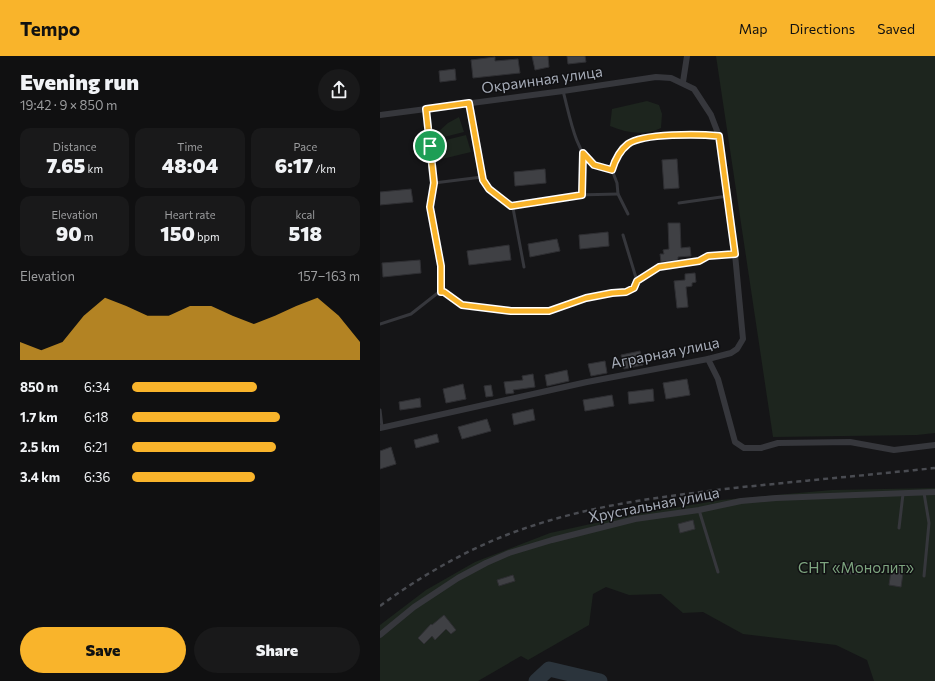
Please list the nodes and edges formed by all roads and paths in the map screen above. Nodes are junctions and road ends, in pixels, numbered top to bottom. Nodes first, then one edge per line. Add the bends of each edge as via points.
1 (687, 56) edge
2 (683, 82) junction
3 (694, 89) joint
4 (563, 91) junction
5 (469, 103) junction
6 (426, 109) junction
7 (380, 115) edge
8 (719, 136) junction
9 (583, 153) junction
10 (612, 170) junction
11 (482, 177) junction
12 (434, 183) junction
13 (618, 194) junction
14 (582, 195) junction
15 (728, 196) junction
16 (680, 203) dead end
17 (511, 206) junction
18 (628, 214) dead end
19 (623, 235) dead end
20 (735, 254) junction
21 (524, 267) dead end
22 (637, 281) junction
23 (441, 292) junction
24 (380, 324) edge
25 (708, 359) junction
26 (380, 410) edge
27 (381, 428) edge
28 (935, 445) edge
29 (935, 492) edge
30 (924, 493) junction
31 (903, 494) junction
32 (698, 510) junction
33 (899, 528) dead end
34 (718, 572) dead end
35 (924, 576) dead end
36 (380, 635) edge

1 - 2 street
2 - 3 street, Окраинная улица
2 - 4 street, Окраинная улица via 656,77
3 - 8 street, Аграрная улица via 712,115
4 - 5 street, Окраинная улица
4 - 9 lane
5 - 6 street, Окраинная улица
5 - 11 lane
6 - 7 street, Окраинная улица
6 - 12 lane
8 - 10 lane via 686,135 637,140 621,150
8 - 15 street, Аграрная улица
9 - 10 lane via 594,165
9 - 14 lane
10 - 13 lane
11 - 12 lane
11 - 17 lane via 489,189
12 - 23 lane via 430,207 441,266
13 - 14 lane
13 - 18 lane
14 - 17 lane
15 - 16 lane
15 - 20 street, Аграрная улица
17 - 21 lane
19 - 22 lane
20 - 22 lane via 708,256 699,261 659,267
20 - 25 street, Аграрная улица via 743,339 731,353
22 - 23 lane via 634,288 626,292 586,298 549,311 533,312 462,305
23 - 24 lane via 411,314
25 - 27 street, Аграрная улица via 587,382
25 - 28 street via 718,379 735,442 744,448 761,448 778,443 850,442 894,450
26 - 27 lane
29 - 30 street, Хрустальная улица
30 - 31 street, Хрустальная улица
30 - 35 lane via 929,523
31 - 32 street, Хрустальная улица via 776,498 741,501
31 - 33 lane
32 - 34 lane
32 - 36 street, Хрустальная улица via 635,518 552,540 486,563 414,607

